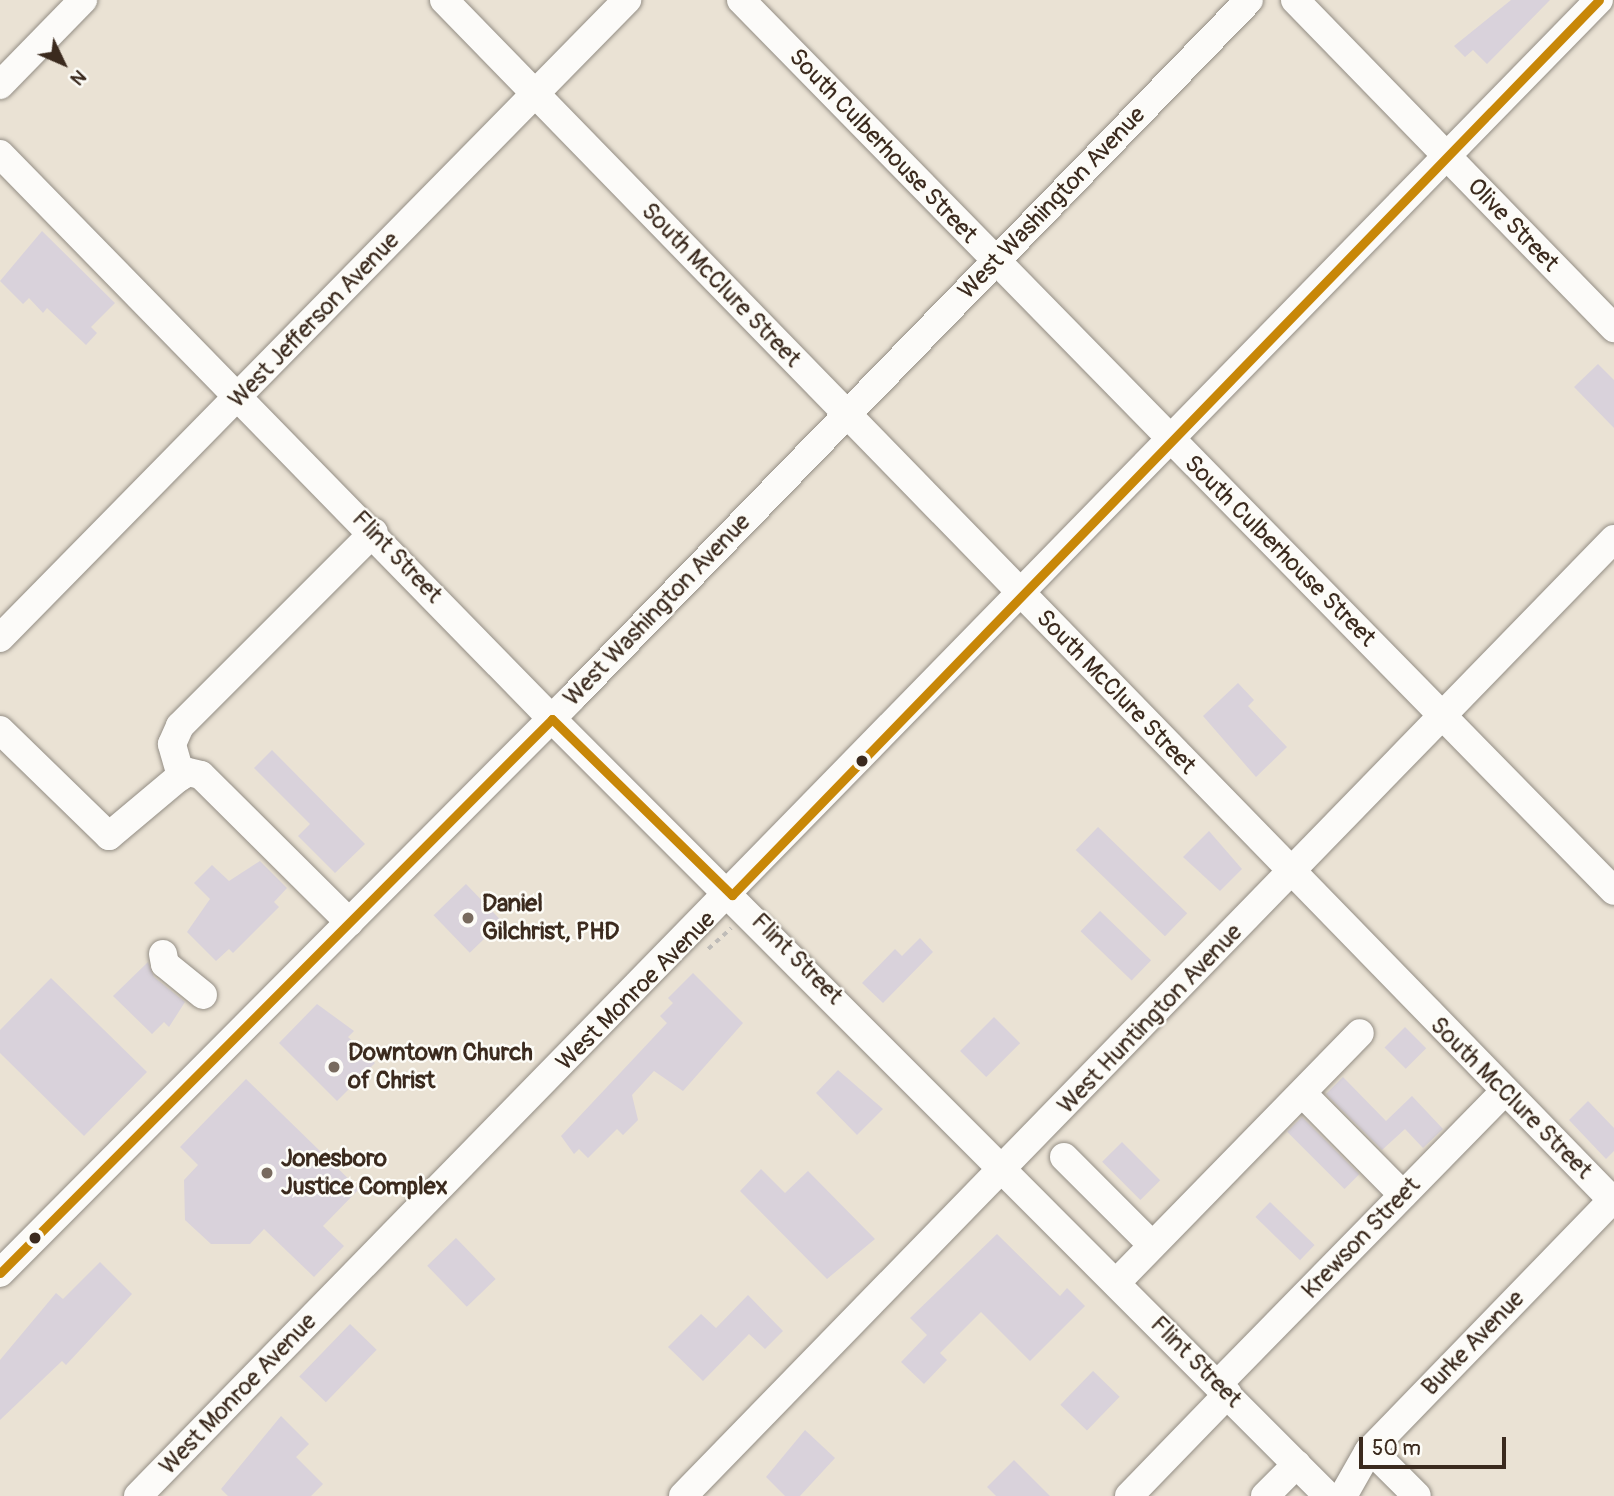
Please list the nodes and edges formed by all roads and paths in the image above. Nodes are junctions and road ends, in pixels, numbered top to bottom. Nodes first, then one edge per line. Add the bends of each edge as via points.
1 (83, 0) edge
2 (444, 0) edge
3 (627, 0) edge
4 (741, 0) edge
5 (1250, 0) edge
6 (1295, 0) edge
7 (1599, 0) edge
8 (0, 85) edge
9 (535, 95) junction
10 (0, 154) edge
11 (1447, 158) junction
12 (995, 261) junction
13 (1614, 328) edge
14 (239, 396) junction
15 (848, 414) junction
16 (1172, 442) junction
17 (374, 532) junction
18 (1614, 539) edge
19 (1022, 596) junction
20 (0, 638) edge
21 (1443, 716) junction
22 (552, 719) junction
23 (0, 730) edge
24 (181, 776) junction
25 (1293, 873) junction
26 (1614, 891) edge
27 (732, 894) junction
28 (349, 922) junction
29 (163, 954) dead end
30 (202, 995) dead end
31 (1360, 1033) dead end
32 (1504, 1093) junction
33 (1310, 1101) dead end
34 (1064, 1157) dead end
35 (1004, 1169) junction
36 (1403, 1195) junction
37 (1613, 1200) edge
38 (1152, 1245) junction
39 (0, 1273) edge
40 (1115, 1283) junction
41 (1223, 1389) junction
42 (1370, 1449) junction
43 (1297, 1464) junction
44 (138, 1496) edge
45 (683, 1496) edge
46 (1129, 1496) edge
47 (1265, 1496) edge
48 (1328, 1496) edge
49 (1343, 1496) edge
50 (1417, 1496) edge

1 - 8 street
2 - 9 street, South McClure Street
3 - 9 street, West Jefferson Avenue
4 - 12 street, South Culberhouse Street
5 - 12 street, West Washington Avenue
6 - 11 street, Olive Street
7 - 11 street, West Monroe Avenue
9 - 14 street, West Jefferson Avenue
9 - 15 street, South McClure Street
10 - 14 street, Flint Street
11 - 13 street, Olive Street
11 - 16 street, West Monroe Avenue
12 - 15 street, West Washington Avenue
12 - 16 street, South Culberhouse Street
14 - 17 street, Flint Street
14 - 20 street, West Jefferson Avenue
15 - 19 street, South McClure Street
15 - 22 street, West Washington Avenue
16 - 19 street, West Monroe Avenue
16 - 21 street, South Culberhouse Street
17 - 22 street, Flint Street
17 - 24 street via 180,726 173,744
18 - 21 street, West Huntington Avenue
19 - 25 street, South McClure Street
19 - 27 street, West Monroe Avenue
21 - 25 street, West Huntington Avenue
21 - 26 street, South Culberhouse Street
22 - 27 street, Flint Street
22 - 28 street, West Washington Avenue
23 - 24 street via 109,836
24 - 28 street via 201,775
25 - 32 street, South McClure Street
25 - 35 street, West Huntington Avenue
27 - 35 street, Flint Street
27 - 44 street, West Monroe Avenue
28 - 39 street, West Washington Avenue
29 - 30 street via 164,964
31 - 38 street
32 - 36 street, Krewson Street
32 - 37 street, South McClure Street
33 - 36 street
34 - 38 street
35 - 40 street, Flint Street
35 - 45 street, West Huntington Avenue
36 - 41 street, Krewson Street
37 - 42 street, Burke Avenue
38 - 40 street
40 - 41 street, Flint Street
41 - 43 street, Flint Street
41 - 46 street, Krewson Street
42 - 49 street, Burke Avenue
42 - 50 street
43 - 47 street
43 - 48 street, Flint Street

